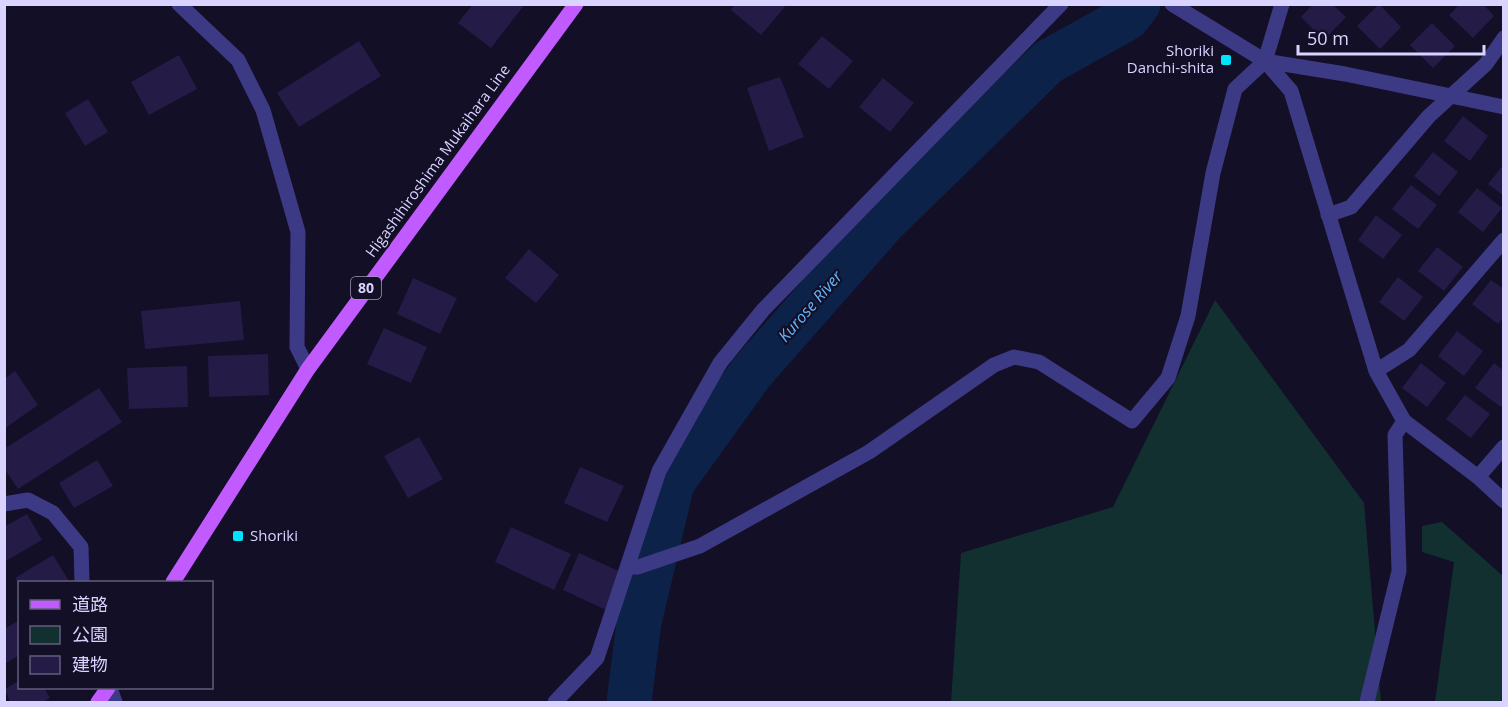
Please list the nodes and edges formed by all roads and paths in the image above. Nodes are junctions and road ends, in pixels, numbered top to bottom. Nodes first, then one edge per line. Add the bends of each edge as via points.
1 (180, 4) edge
2 (576, 4) edge
3 (1061, 4) edge
4 (1172, 4) edge
5 (1282, 4) edge
6 (1503, 38) edge
7 (1265, 61) junction
8 (1449, 96) junction
9 (1503, 106) edge
10 (1328, 215) junction
11 (1503, 240) edge
12 (308, 369) junction
13 (1376, 371) junction
14 (1404, 422) junction
15 (1503, 447) edge
16 (1478, 477) junction
17 (1503, 501) edge
18 (4, 504) edge
19 (633, 567) junction
20 (82, 581) edge
21 (174, 581) edge
22 (108, 689) edge
23 (98, 702) edge
24 (555, 702) edge
25 (1367, 702) edge

1 - 12 street via 238,60 263,110 298,232 297,347
2 - 12 main road, Higashihiroshima Mukaihara Line / 80
3 - 19 street via 763,310 720,363 659,471
4 - 7 street
5 - 7 street
6 - 8 street via 1486,64
7 - 8 street
7 - 10 street via 1291,92
7 - 19 street via 1235,89 1213,172 1188,316 1168,378 1132,421 1039,362 1014,357 994,365 869,452 699,546
8 - 9 street
8 - 10 street via 1351,207
10 - 13 street
11 - 13 street via 1409,350
12 - 21 main road, Higashihiroshima Mukaihara Line / 80
13 - 14 street
14 - 16 street
14 - 25 street via 1395,435 1399,571
15 - 16 street
16 - 17 street
18 - 20 street via 28,500 53,513 81,547
19 - 24 street via 597,658
22 - 23 main road

